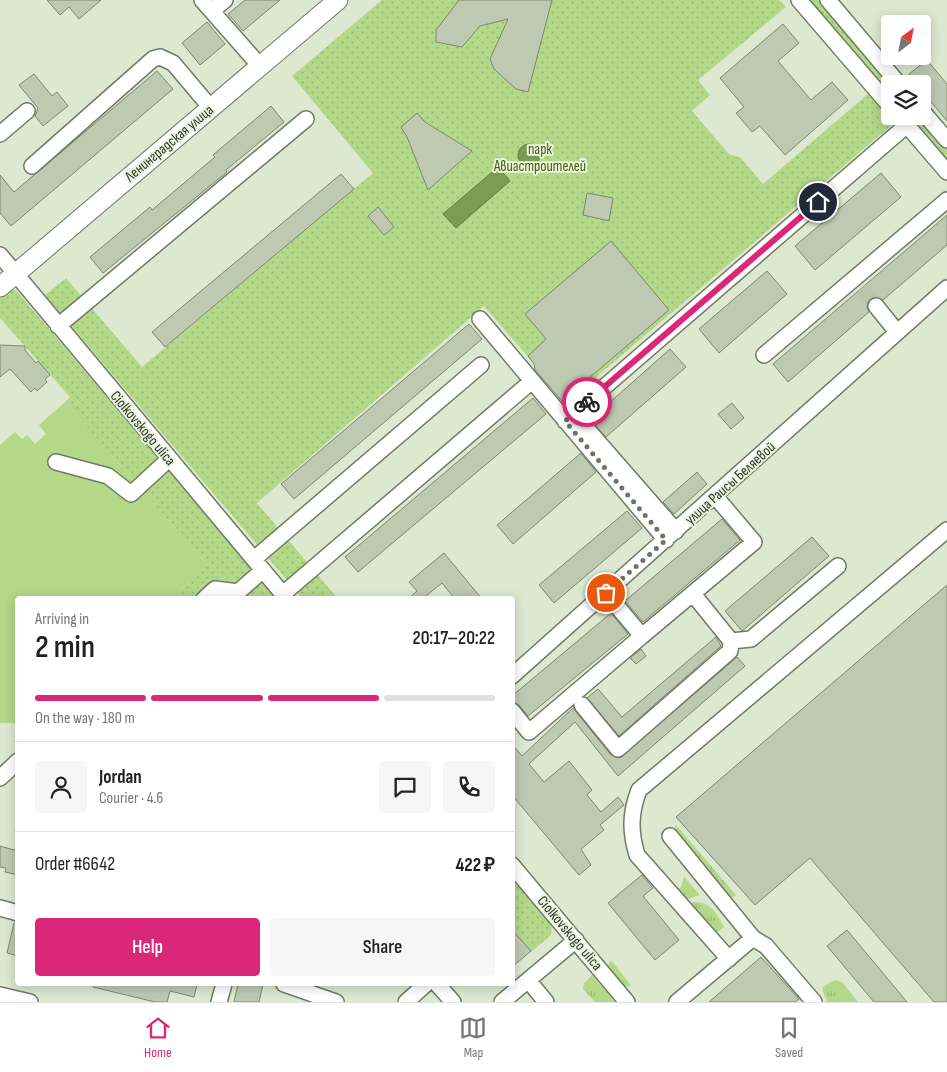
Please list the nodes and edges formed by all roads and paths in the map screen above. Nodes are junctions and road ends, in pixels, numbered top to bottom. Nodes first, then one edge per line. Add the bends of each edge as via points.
1 (225, 0) edge
2 (338, 0) edge
3 (798, 0) edge
4 (828, 0) edge
5 (207, 5) edge
6 (260, 66) junction
7 (891, 75) edge
8 (881, 96) edge
9 (211, 108) junction
10 (27, 111) dead end
11 (306, 119) dead end
12 (931, 121) edge
13 (897, 125) edge
14 (907, 125) edge
15 (2, 129) edge
16 (947, 140) edge
17 (32, 166) dead end
18 (947, 172) edge
19 (947, 200) edge
20 (0, 255) edge
21 (15, 274) junction
22 (0, 286) edge
23 (947, 288) edge
24 (876, 306) tunnel mouth
25 (480, 319) dead end
26 (58, 326) junction
27 (897, 332) junction
28 (764, 355) dead end
29 (482, 365) dead end
30 (532, 381) junction
31 (565, 421) junction
32 (169, 459) junction
33 (56, 462) dead end
34 (715, 496) junction
35 (947, 530) edge
36 (671, 536) junction
37 (258, 565) junction
38 (838, 566) dead end
39 (606, 593) junction
40 (693, 594) junction
41 (207, 596) edge
42 (285, 596) edge
43 (642, 636) junction
44 (731, 640) junction
45 (515, 673) edge
46 (582, 704) dead end
47 (515, 715) edge
48 (15, 764) edge
49 (0, 778) edge
50 (670, 836) dead end
51 (515, 869) edge
52 (0, 908) edge
53 (15, 912) edge
54 (753, 938) junction
55 (576, 940) junction
56 (729, 960) junction
57 (528, 980) junction
58 (224, 986) edge
59 (290, 986) edge
60 (424, 986) edge
61 (439, 986) edge
62 (0, 995) edge
63 (30, 1002) edge
64 (220, 1002) edge
65 (336, 1002) edge
66 (406, 1002) edge
67 (453, 1002) edge
68 (502, 1002) edge
69 (546, 1002) edge
70 (627, 1002) edge
71 (677, 1002) edge
72 (814, 1002) edge

1 - 5 street
2 - 6 main road, Ленинградская улица
3 - 8 street
4 - 7 street
5 - 6 street
6 - 9 main road, Ленинградская улица
9 - 17 street via 173,63 160,57 153,59
9 - 21 main road, Ленинградская улица
10 - 15 street
11 - 26 street
12 - 16 street
13 - 31 street
14 - 18 street
19 - 28 street via 857,284
20 - 21 street, Ciolkovskogo ulica
21 - 22 main road, Ленинградская улица
21 - 26 street, Ciolkovskogo ulica
23 - 27 street, улица Раисы Беляевой
24 - 27 street
25 - 30 street
26 - 32 street, Ciolkovskogo ulica
27 - 34 street, улица Раисы Беляевой
29 - 37 street
30 - 31 street
30 - 42 street
31 - 36 street
32 - 33 street via 131,494 108,476
32 - 37 street, Ciolkovskogo ulica
34 - 36 street, улица Раисы Беляевой
34 - 40 street via 754,542
35 - 56 street via 639,790 632,812 631,835 637,855
36 - 39 street, улица Раисы Беляевой
37 - 41 street via 238,592 215,588
37 - 42 street, Ciolkovskogo ulica
38 - 44 street via 751,639
39 - 43 street
39 - 45 street, улица Раисы Беляевой
40 - 43 street
40 - 44 street
43 - 47 street via 529,732
44 - 46 street via 730,650 618,749
48 - 49 street
50 - 54 street
51 - 55 street, Ciolkovskogo ulica
52 - 53 street
54 - 56 street
54 - 72 street via 766,946
55 - 57 street
55 - 70 street, Ciolkovskogo ulica
56 - 71 street
57 - 68 street
57 - 69 street
58 - 64 street
59 - 65 street
60 - 66 street
61 - 67 street
62 - 63 street

